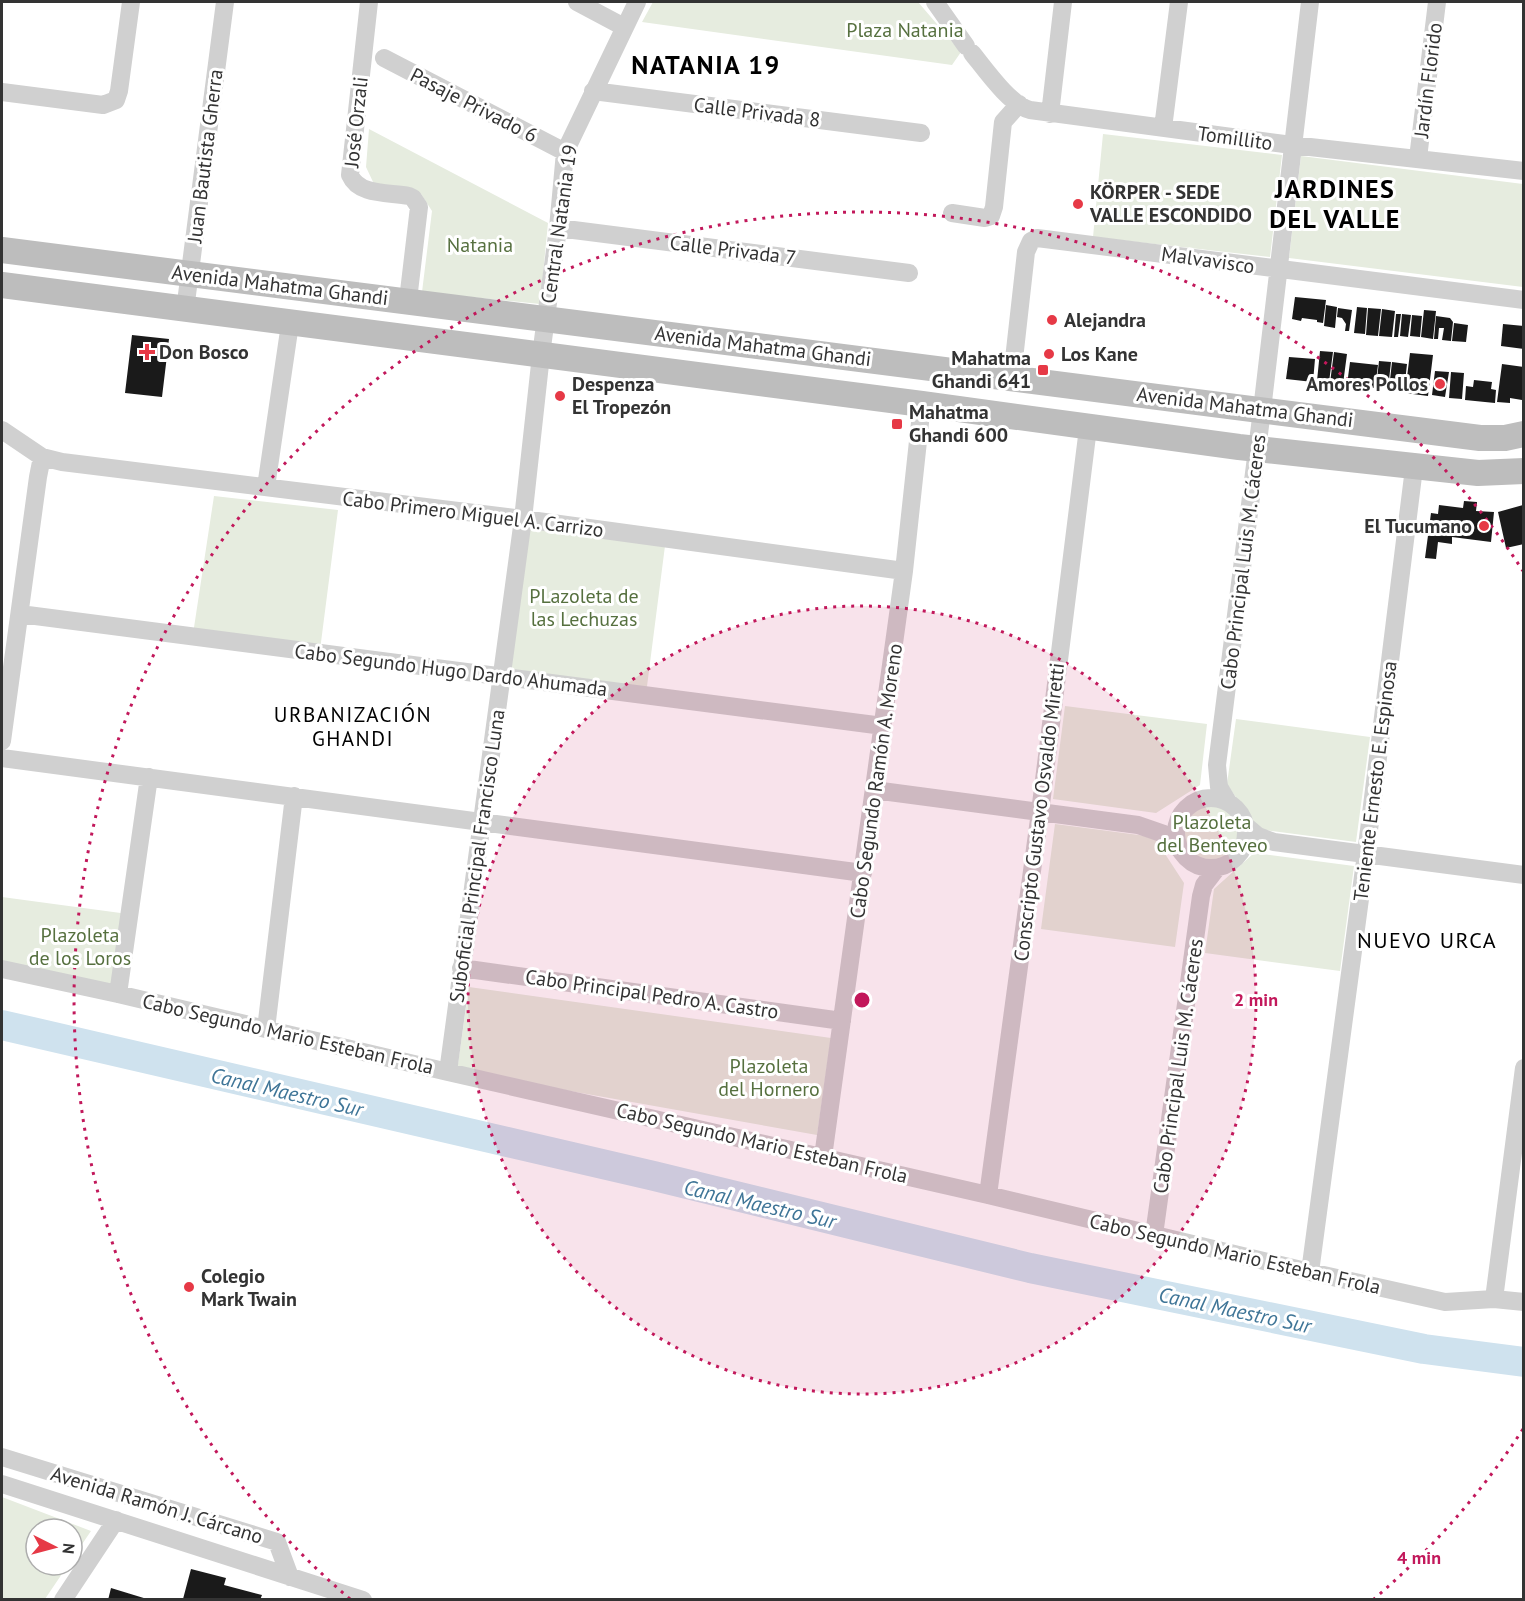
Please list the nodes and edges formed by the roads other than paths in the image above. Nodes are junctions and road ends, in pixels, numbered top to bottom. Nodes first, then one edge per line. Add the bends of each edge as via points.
1 (131, 2) edge
2 (225, 2) edge
3 (369, 2) edge
4 (577, 2) edge
5 (637, 2) edge
6 (935, 2) edge
7 (1063, 2) edge
8 (1179, 2) edge
9 (1310, 2) edge
10 (1437, 2) edge
11 (624, 27) junction
12 (384, 58) dead end
13 (593, 91) junction
14 (2, 92) edge
15 (1018, 104) junction
16 (1050, 114) junction
17 (1163, 128) junction
18 (921, 133) dead end
19 (1293, 145) junction
20 (565, 152) junction
21 (1418, 158) junction
22 (1524, 171) edge
23 (952, 213) dead end
24 (558, 228) junction
25 (2, 250) edge
26 (1278, 269) junction
27 (909, 273) dead end
28 (190, 275) junction
29 (2, 285) edge
30 (408, 300) junction
31 (1524, 300) edge
32 (185, 310) junction
33 (546, 318) junction
34 (290, 324) junction
35 (541, 355) junction
36 (1011, 377) junction
37 (922, 404) junction
38 (1263, 410) junction
39 (1088, 428) junction
40 (2, 430) edge
41 (1524, 434) edge
42 (1258, 449) junction
43 (42, 457) junction
44 (1414, 468) junction
45 (1524, 471) edge
46 (266, 487) junction
47 (523, 519) junction
48 (904, 571) junction
49 (20, 615) junction
50 (500, 676) junction
51 (6, 680) edge
52 (883, 726) junction
53 (2, 741) edge
54 (2, 758) edge
55 (1217, 765) junction
56 (149, 777) junction
57 (874, 790) junction
58 (294, 796) junction
59 (1228, 802) junction
60 (1191, 806) junction
61 (1040, 812) junction
62 (481, 822) junction
63 (1138, 825) junction
64 (1245, 825) junction
65 (1274, 842) junction
66 (1183, 854) junction
67 (1240, 854) junction
68 (1366, 854) junction
69 (1217, 868) junction
70 (863, 873) junction
71 (1524, 875) edge
72 (1201, 896) junction
73 (461, 968) junction
74 (2, 969) edge
75 (118, 994) junction
76 (842, 1021) junction
77 (266, 1029) junction
78 (1524, 1068) edge
79 (448, 1072) junction
80 (823, 1157) junction
81 (988, 1195) junction
82 (1154, 1235) junction
83 (1310, 1272) junction
84 (1494, 1299) junction
85 (1524, 1302) edge
86 (2, 1457) edge
87 (2, 1484) edge
88 (116, 1520) junction
89 (290, 1576) junction
90 (63, 1599) edge
91 (363, 1599) edge

1 - 14 street via 116,100 103,105
2 - 28 street, Juan Bautista Gherra
3 - 30 street, José Orzali via 350,175 360,188 409,196 419,207
4 - 11 street
5 - 11 street, Central Natania 19
6 - 15 street, Tomillito via 969,50
7 - 16 street
8 - 17 street
9 - 19 street, Cabo Principal Luis M. Cáceres
10 - 21 street, Jardín Florido
11 - 13 street, Central Natania 19
12 - 20 street, Pasaje Privado 6
13 - 18 street, Calle Privada 8
13 - 20 street, Central Natania 19
15 - 16 street, Tomillito
15 - 23 street via 1004,122 991,216
16 - 17 street, Tomillito
17 - 19 street, Tomillito
19 - 21 street, Tomillito
19 - 26 street, Cabo Principal Luis M. Cáceres
20 - 24 street, Central Natania 19
21 - 22 street, Tomillito
24 - 27 street, Calle Privada 7
24 - 33 street, Central Natania 19
25 - 28 main road, Avenida Mahatma Ghandi
26 - 31 street, Malvavisco
26 - 36 street, Malvavisco via 1036,238 1026,252
26 - 38 street, Cabo Principal Luis M. Cáceres
28 - 30 main road, Avenida Mahatma Ghandi
28 - 32 street, Juan Bautista Gherra
29 - 32 main road, Avenida Mahatma Ghandi
30 - 33 main road, Avenida Mahatma Ghandi
32 - 34 main road, Avenida Mahatma Ghandi
33 - 35 street, Suboficial Principal Francisco Luna
33 - 36 main road, Avenida Mahatma Ghandi
34 - 35 main road, Avenida Mahatma Ghandi
34 - 46 street
35 - 37 main road, Avenida Mahatma Ghandi
35 - 47 street, Suboficial Principal Francisco Luna
36 - 38 main road, Avenida Mahatma Ghandi
37 - 39 main road, Avenida Mahatma Ghandi
37 - 48 street, Cabo Segundo Ramón A. Moreno
38 - 41 main road, Avenida Mahatma Ghandi via 1480,438
38 - 42 street, Cabo Principal Luis M. Cáceres
39 - 42 main road, Avenida Mahatma Ghandi
39 - 61 street, Conscripto Gustavo Osvaldo Miretti
40 - 43 street
42 - 44 main road, Avenida Mahatma Ghandi
42 - 55 street, Cabo Principal Luis M. Cáceres
43 - 46 street, Cabo Primero Miguel A. Carrizo
43 - 49 street
44 - 45 main road, Avenida Mahatma Ghandi via 1478,474
44 - 68 street, Teniente Ernesto E. Espinosa
46 - 47 street, Cabo Primero Miguel A. Carrizo
47 - 48 street, Cabo Primero Miguel A. Carrizo
47 - 50 street, Suboficial Principal Francisco Luna
48 - 52 street, Cabo Segundo Ramón A. Moreno
49 - 50 street, Cabo Segundo Hugo Dardo Ahumada
49 - 51 street
50 - 52 street, Cabo Segundo Hugo Dardo Ahumada
50 - 62 street, Suboficial Principal Francisco Luna
51 - 53 street
52 - 57 street, Cabo Segundo Ramón A. Moreno
54 - 56 street
55 - 59 street, Cabo Principal Luis M. Cáceres via 1219,787
55 - 60 street, Cabo Principal Luis M. Cáceres via 1210,785
56 - 58 street
56 - 75 street
57 - 61 street
57 - 70 street, Cabo Segundo Ramón A. Moreno
58 - 62 street
58 - 77 street
59 - 60 street via 1213,798
59 - 64 street
60 - 63 street via 1166,822
60 - 66 street via 1176,830
61 - 63 street
61 - 81 street, Conscripto Gustavo Osvaldo Miretti
62 - 70 street
62 - 73 street, Suboficial Principal Francisco Luna
63 - 66 street via 1164,834
64 - 65 street
64 - 67 street via 1246,840
65 - 67 street via 1260,843
65 - 68 street
66 - 69 street via 1200,867
66 - 72 street, Cabo Principal Luis M. Cáceres via 1197,877
67 - 69 street
68 - 71 street
68 - 83 street, Teniente Ernesto E. Espinosa
69 - 72 street, Cabo Principal Luis M. Cáceres
70 - 76 street, Cabo Segundo Ramón A. Moreno
72 - 82 street, Cabo Principal Luis M. Cáceres
73 - 76 street, Cabo Principal Pedro A. Castro
73 - 79 street, Suboficial Principal Francisco Luna
74 - 75 street, Cabo Segundo Mario Esteban Frola
75 - 77 street, Cabo Segundo Mario Esteban Frola
76 - 80 street, Cabo Segundo Ramón A. Moreno
77 - 79 street, Cabo Segundo Mario Esteban Frola
78 - 84 street
79 - 80 street, Cabo Segundo Mario Esteban Frola
80 - 81 street, Cabo Segundo Mario Esteban Frola
81 - 82 street, Cabo Segundo Mario Esteban Frola
82 - 83 street, Cabo Segundo Mario Esteban Frola
83 - 84 street, Cabo Segundo Mario Esteban Frola via 1445,1302
84 - 85 street, Cabo Segundo Mario Esteban Frola
86 - 89 street, Avenida Ramón J. Cárcano via 278,1542
87 - 88 street
88 - 89 street
88 - 90 street
89 - 91 street

